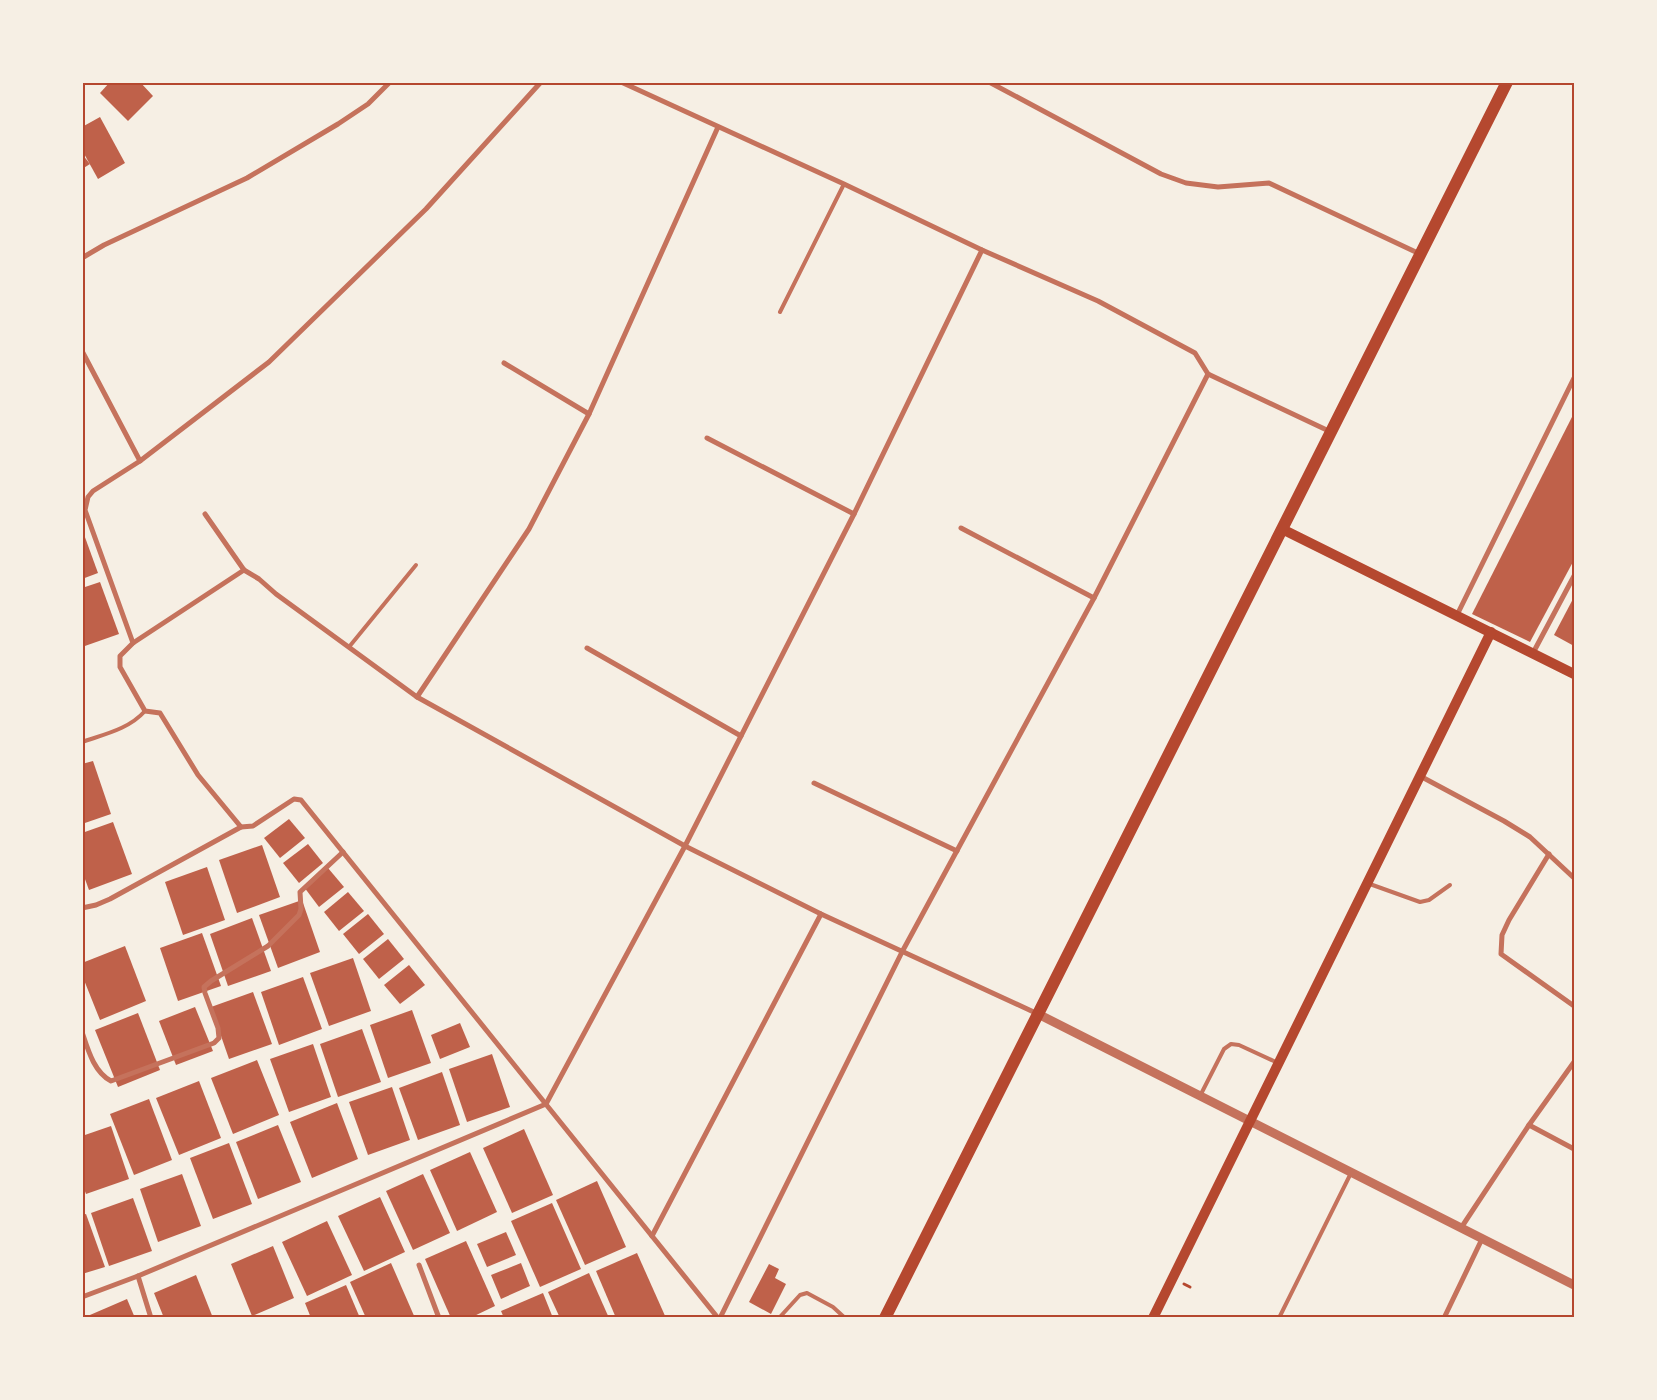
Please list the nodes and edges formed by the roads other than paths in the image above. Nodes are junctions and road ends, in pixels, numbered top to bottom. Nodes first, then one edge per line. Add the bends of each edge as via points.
1 (390, 82) edge
2 (540, 82) edge
3 (621, 82) edge
4 (989, 82) edge
5 (1507, 82) edge
6 (718, 126) junction
7 (844, 184) junction
8 (982, 250) junction
9 (1421, 254) junction
10 (82, 258) edge
11 (780, 312) dead end
12 (82, 351) edge
13 (504, 363) dead end
14 (1208, 374) junction
15 (1574, 378) edge
16 (589, 414) junction
17 (1331, 432) junction
18 (707, 438) dead end
19 (140, 461) junction
20 (204, 514) dead end
21 (854, 514) junction
22 (961, 528) dead end
23 (1282, 529) junction
24 (416, 565) dead end
25 (244, 570) junction
26 (1574, 576) edge
27 (1094, 598) junction
28 (1457, 616) junction
29 (1491, 632) junction
30 (133, 643) junction
31 (349, 647) junction
32 (588, 648) dead end
33 (1533, 653) junction
34 (1574, 674) edge
35 (417, 697) junction
36 (145, 711) junction
37 (741, 736) junction
38 (82, 742) edge
39 (1420, 776) junction
40 (814, 782) dead end
41 (241, 828) junction
42 (685, 846) junction
43 (957, 851) junction
44 (343, 852) junction
45 (1549, 854) junction
46 (1574, 878) edge
47 (1367, 883) junction
48 (1450, 885) dead end
49 (82, 908) edge
50 (821, 914) junction
51 (902, 952) junction
52 (1574, 1006) edge
53 (1038, 1014) junction
54 (82, 1032) edge
55 (85, 1050) edge
56 (1278, 1062) junction
57 (1574, 1062) edge
58 (1200, 1096) junction
59 (546, 1104) junction
60 (1250, 1121) junction
61 (1529, 1125) junction
62 (1574, 1149) edge
63 (1352, 1173) junction
64 (1461, 1228) junction
65 (652, 1236) junction
66 (1482, 1239) junction
67 (419, 1265) dead end
68 (138, 1276) junction
69 (1574, 1286) edge
70 (82, 1296) edge
71 (151, 1318) edge
72 (439, 1318) edge
73 (719, 1318) edge
74 (779, 1318) edge
75 (845, 1318) edge
76 (885, 1318) edge
77 (1152, 1318) edge
78 (1279, 1318) edge
79 (1444, 1318) edge

1 - 10 street via 368,104 246,178 104,244
2 - 19 street via 426,209 269,362
3 - 6 street
4 - 9 street via 1161,174 1186,183 1218,187 1269,183
5 - 9 main road
6 - 7 street
6 - 16 street
7 - 8 street
7 - 11 lane
8 - 14 street via 1098,301 1195,353
8 - 21 street
9 - 17 main road
12 - 19 street
13 - 16 street
14 - 17 street
14 - 27 street
15 - 28 street
16 - 35 street via 530,528
17 - 23 main road
18 - 21 street
19 - 30 street via 93,491 85,510
20 - 25 street
21 - 37 street
22 - 27 street
23 - 28 main road
23 - 53 main road
24 - 31 lane
25 - 30 street
25 - 31 street
26 - 33 street
27 - 43 street
28 - 29 main road
29 - 33 main road
29 - 39 main road
30 - 36 street via 120,656 120,667
31 - 35 street
32 - 37 street
33 - 34 main road
35 - 42 street
36 - 38 lane via 136,721
36 - 41 street via 160,712 198,774
37 - 42 street
39 - 45 street via 1504,821
39 - 47 main road
40 - 43 street
41 - 44 street via 253,826 297,799
41 - 49 street via 110,899
42 - 50 street
42 - 59 street
43 - 51 street
44 - 55 street via 300,892 301,909 293,922 268,946 204,987 218,1028 219,1038 214,1043 111,1081 102,1076
44 - 59 street
45 - 46 street
45 - 52 street via 1509,920 1502,935 1501,954
47 - 48 lane via 1420,902
47 - 56 main road
50 - 51 street
50 - 65 street
51 - 53 street
51 - 73 street
53 - 58 street
53 - 76 main road
54 - 55 street
56 - 58 lane via 1231,1044 1224,1049
56 - 60 main road
57 - 61 street
58 - 60 street
59 - 65 street
59 - 68 street
60 - 63 street
60 - 77 main road
61 - 62 street
61 - 64 street
63 - 64 street
63 - 78 lane
64 - 66 street
65 - 73 street
66 - 69 street
66 - 79 street
67 - 72 street
68 - 70 street
68 - 71 street
74 - 75 lane via 800,1295 807,1293 833,1307

